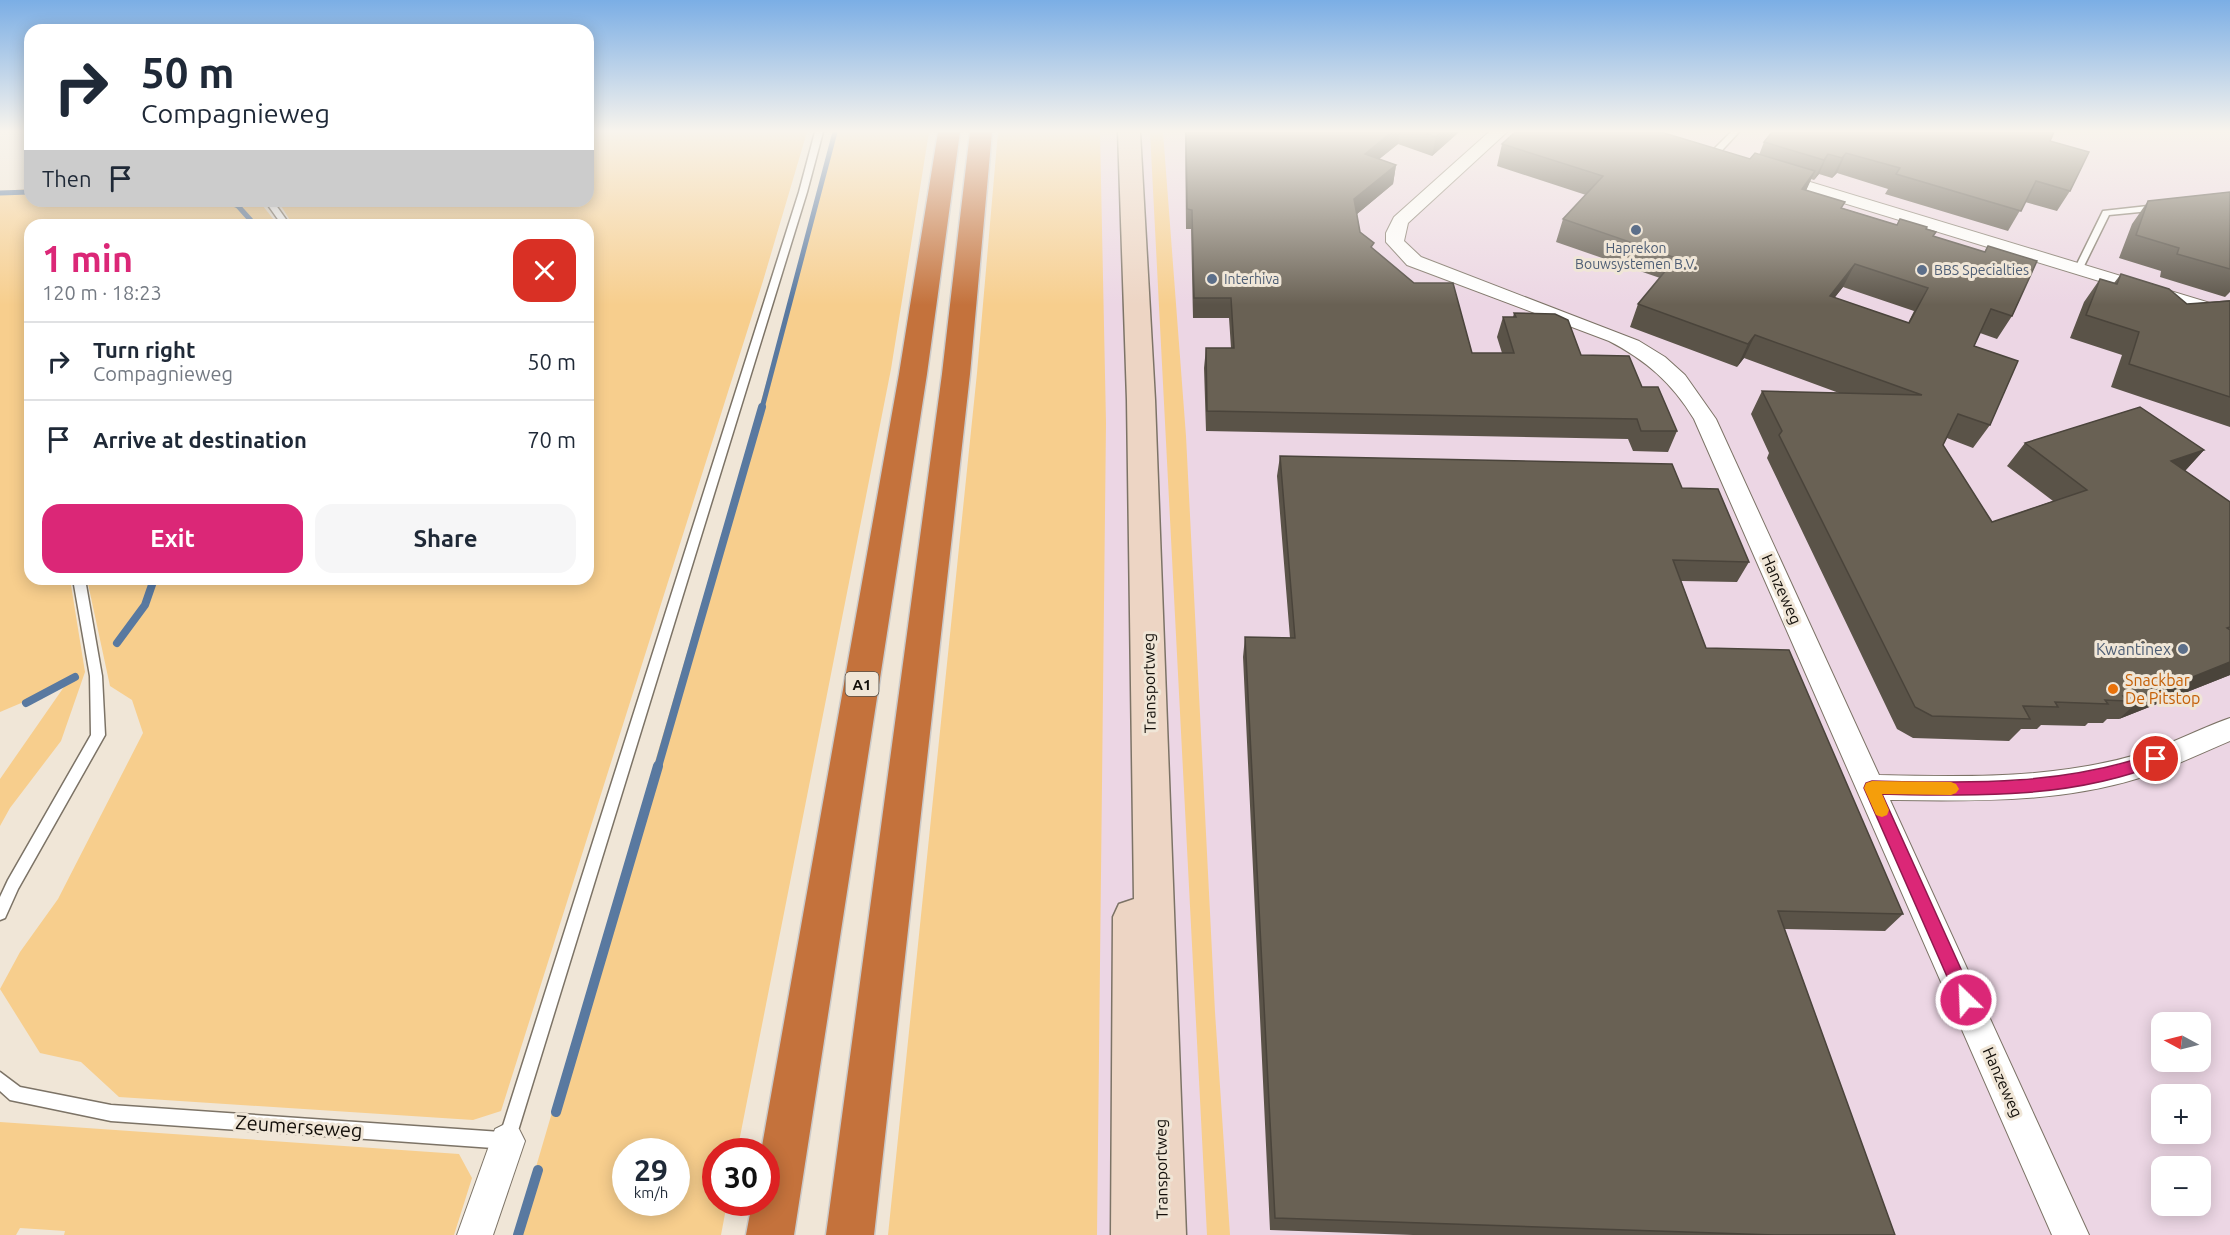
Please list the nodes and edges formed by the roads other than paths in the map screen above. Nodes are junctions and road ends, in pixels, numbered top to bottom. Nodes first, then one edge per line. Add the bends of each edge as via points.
1 (804, 190) edge
2 (940, 190) edge
3 (975, 190) edge
4 (1120, 190) edge
5 (1132, 190) edge
6 (1435, 190) edge
7 (1820, 190) edge
8 (2162, 207) edge
9 (2079, 268) junction
10 (2230, 315) edge
11 (80, 585) edge
12 (2230, 729) edge
13 (1872, 788) junction
14 (0, 913) edge
15 (0, 1080) edge
16 (507, 1141) junction
17 (475, 1235) edge
18 (770, 1235) edge
19 (850, 1235) edge
20 (1135, 1235) edge
21 (1162, 1235) edge
22 (2071, 1235) edge

1 - 16 lane
2 - 18 highway, A1
3 - 19 highway
4 - 20 street, Transportweg
5 - 21 street, Transportweg via 1141,400
6 - 13 street, Hanzeweg via 1400,221 1395,233 1395,242 1414,261 1640,349 1687,388 1705,419
7 - 9 street
8 - 9 lane via 2106,213
9 - 10 street
11 - 14 lane via 96,676 98,735
12 - 13 street via 2138,766 2082,779 1989,789
13 - 22 street, Hanzeweg
15 - 16 lane, Zeumerseweg via 16,1094 111,1113
16 - 17 street

